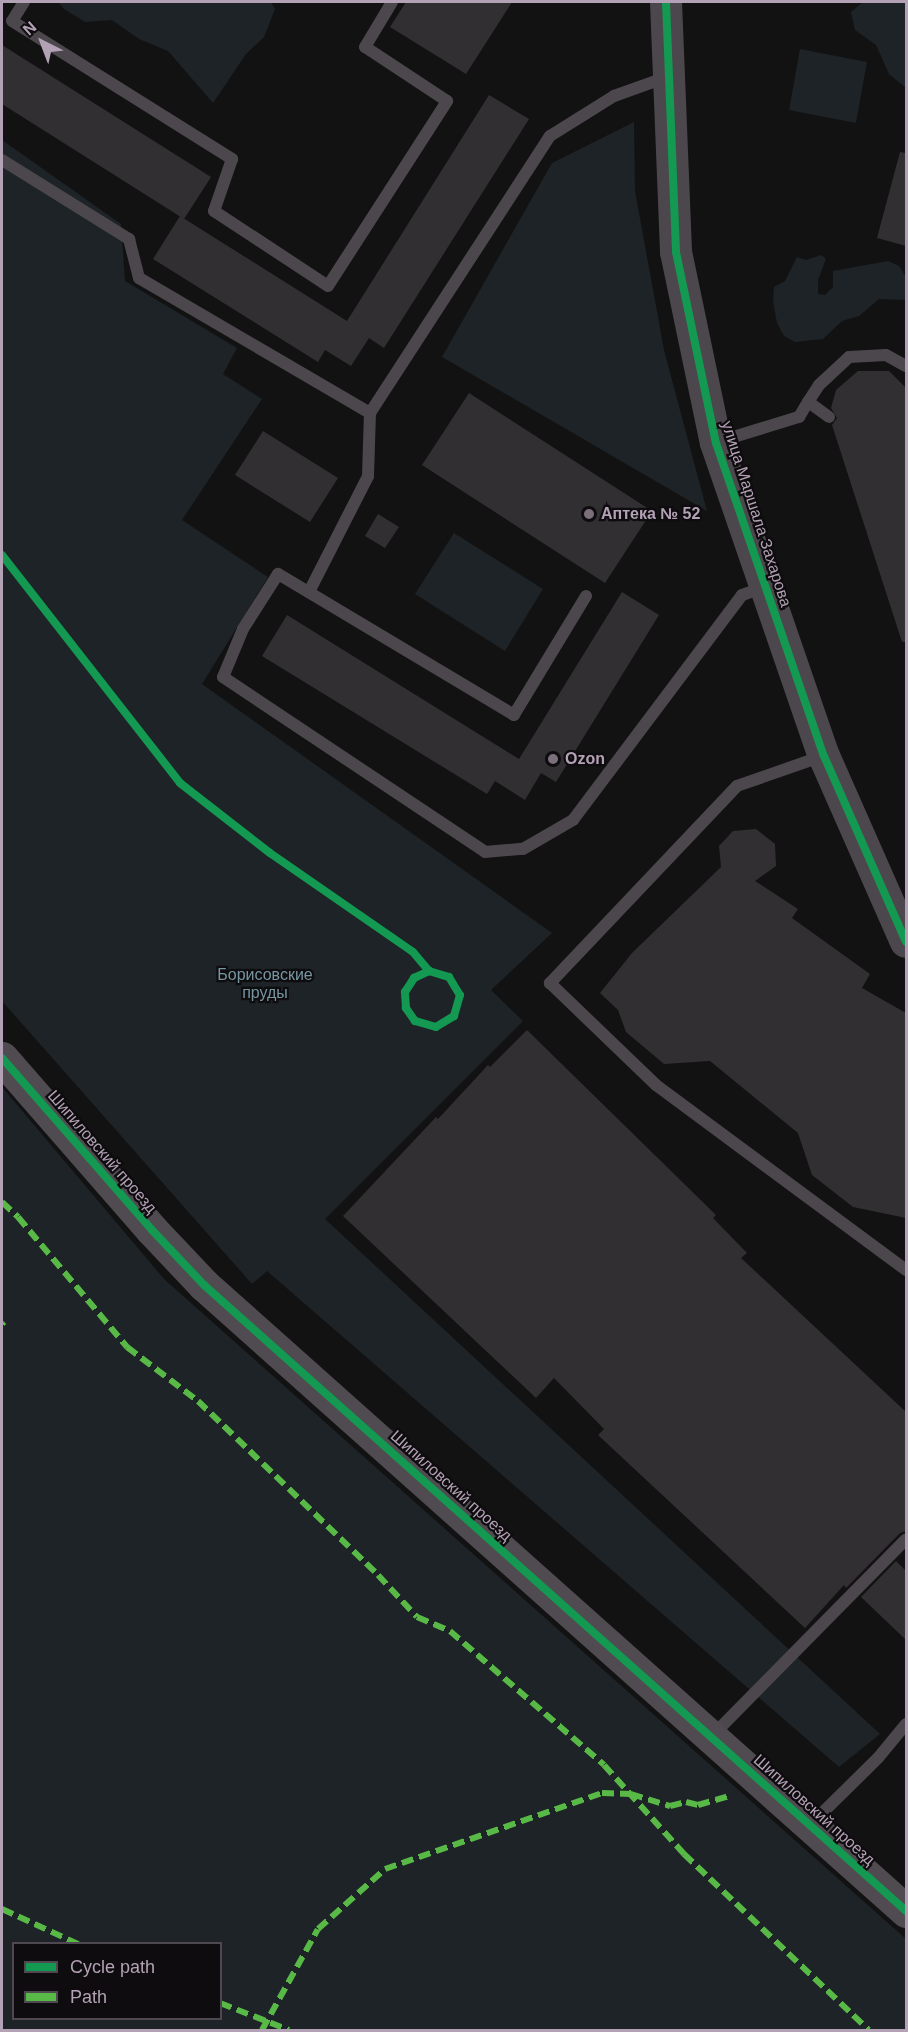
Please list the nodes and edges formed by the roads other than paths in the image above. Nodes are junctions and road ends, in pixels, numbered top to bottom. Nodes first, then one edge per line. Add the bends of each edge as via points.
1 (24, 2) edge
2 (392, 2) edge
3 (666, 2) edge
4 (669, 76) junction
5 (2, 160) edge
6 (906, 366) edge
7 (808, 402) junction
8 (370, 412) junction
9 (829, 417) dead end
10 (716, 442) junction
11 (765, 587) junction
12 (309, 592) junction
13 (586, 596) dead end
14 (824, 756) junction
15 (906, 942) edge
16 (2, 1058) edge
17 (906, 1270) edge
18 (906, 1539) edge
19 (906, 1724) edge
20 (711, 1737) junction
21 (810, 1825) junction
22 (906, 1911) edge

1 - 2 lane via 12,21 232,159 214,211 328,286 447,101 366,47
3 - 4 street, улица Маршала Захарова
4 - 8 lane via 614,96 550,136
4 - 10 street, улица Маршала Захарова via 676,252
5 - 8 lane via 129,239 139,278
6 - 7 lane via 886,355 849,357 819,385
7 - 9 lane
7 - 10 lane via 799,417
8 - 12 lane via 368,476
10 - 11 street, улица Маршала Захарова
11 - 12 lane via 742,595 573,820 523,849 485,852 223,677 243,629 278,574
11 - 14 street, улица Маршала Захарова
12 - 13 lane via 514,715
14 - 15 street, улица Маршала Захарова
14 - 17 lane via 737,786 550,983 656,1085
16 - 20 main road, Шипиловский проезд via 204,1285
18 - 20 lane
19 - 21 lane via 878,1758
20 - 21 main road, Шипиловский проезд
21 - 22 main road, Шипиловский проезд

